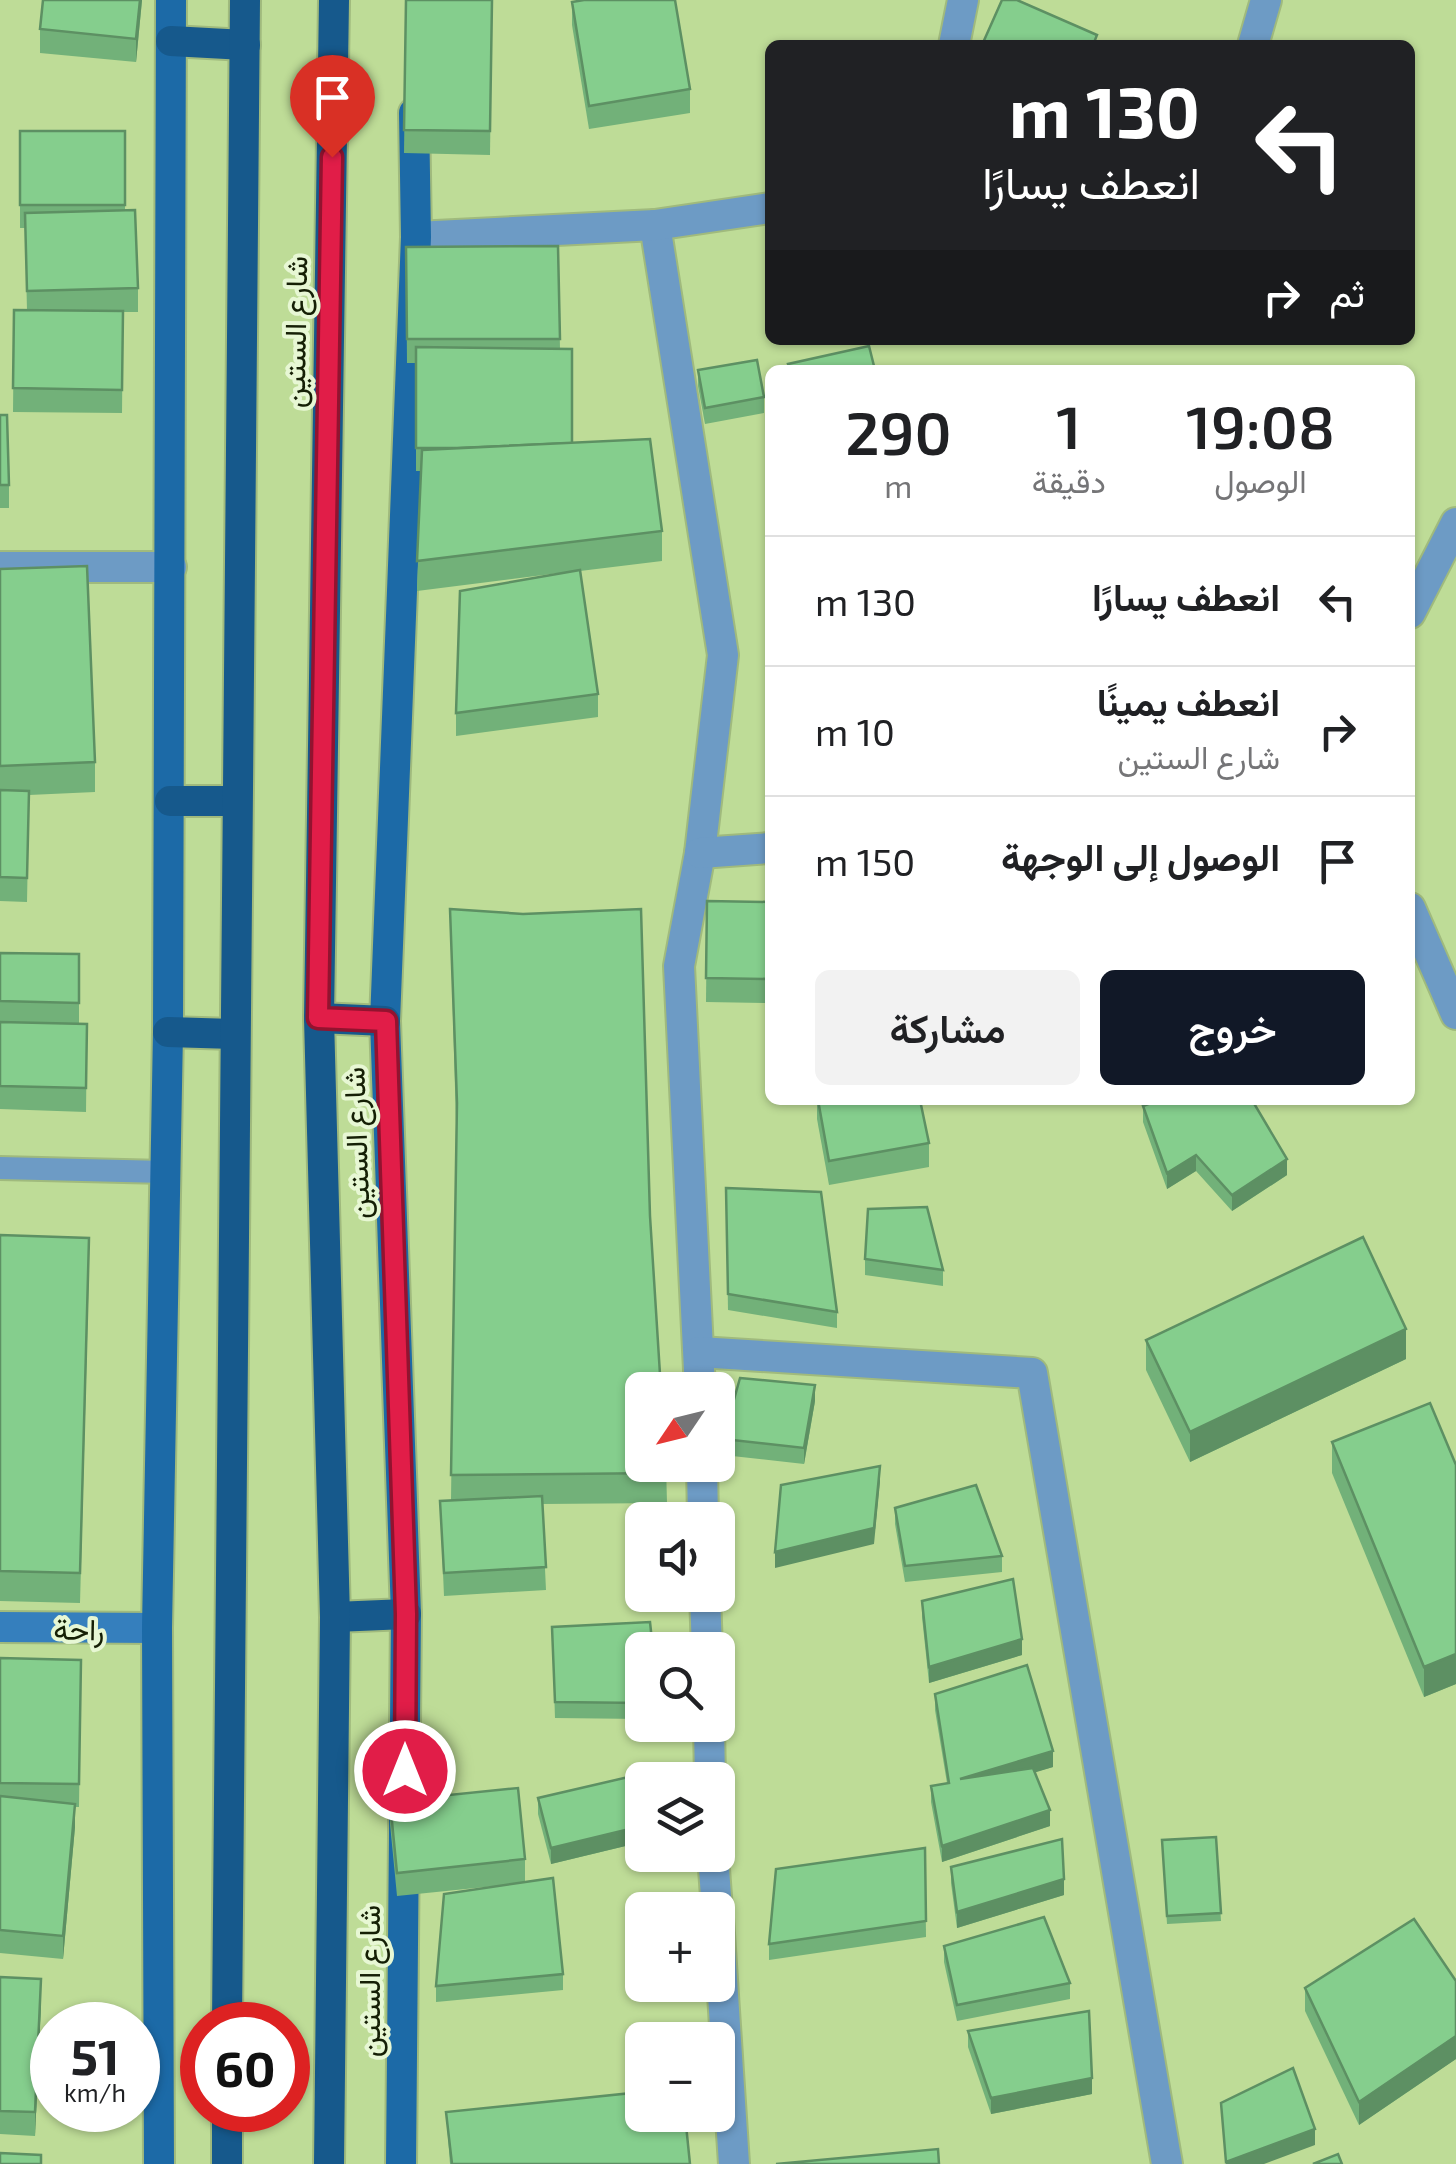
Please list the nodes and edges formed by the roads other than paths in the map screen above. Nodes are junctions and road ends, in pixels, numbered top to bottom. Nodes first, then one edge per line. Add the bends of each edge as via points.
1 (172, 0) edge
2 (246, 0) edge
3 (334, 0) edge
4 (963, 0) edge
5 (1266, 0) edge
6 (955, 40) edge
7 (1254, 40) edge
8 (171, 41) junction
9 (245, 45) junction
10 (414, 79) edge
11 (765, 209) edge
12 (655, 224) junction
13 (416, 237) junction
14 (1456, 523) edge
15 (0, 567) edge
16 (171, 567) junction
17 (1415, 603) edge
18 (170, 801) junction
19 (236, 801) junction
20 (765, 848) edge
21 (700, 853) junction
22 (1415, 920) edge
23 (1456, 1014) edge
24 (318, 1018) junction
25 (386, 1021) junction
26 (168, 1032) junction
27 (234, 1034) junction
28 (0, 1168) edge
29 (165, 1172) junction
30 (698, 1352) junction
31 (699, 1372) edge
32 (406, 1614) junction
33 (335, 1617) junction
34 (0, 1627) edge
35 (157, 1628) junction
36 (228, 2002) edge
37 (723, 2002) edge
38 (227, 2132) edge
39 (158, 2164) edge
40 (226, 2164) edge
41 (329, 2164) edge
42 (401, 2164) edge
43 (734, 2164) edge
44 (1167, 2164) edge

1 - 8 main road
2 - 9 highway, شارع الستين
3 - 24 highway, شارع الستين
4 - 6 street
5 - 7 street
8 - 9 highway
8 - 16 main road
9 - 19 highway, شارع الستين
10 - 13 main road, شارع الستين
11 - 12 street
12 - 13 street
12 - 21 street via 723,655
13 - 25 main road, شارع الستين
14 - 17 street
15 - 16 street
16 - 18 main road
18 - 19 highway
18 - 26 main road
19 - 27 highway, شارع الستين
20 - 21 street
21 - 30 street via 679,966
22 - 23 street
24 - 25 highway
24 - 33 highway, شارع الستين
25 - 32 main road, شارع الستين
26 - 27 highway
26 - 29 main road
27 - 36 highway, شارع الستين
28 - 29 lane
29 - 35 main road
30 - 31 street
30 - 44 street via 1032,1373
32 - 33 highway
32 - 42 main road, شارع الستين
33 - 41 highway, شارع الستين
34 - 35 street, راحة
35 - 39 main road
37 - 43 street
38 - 40 highway

